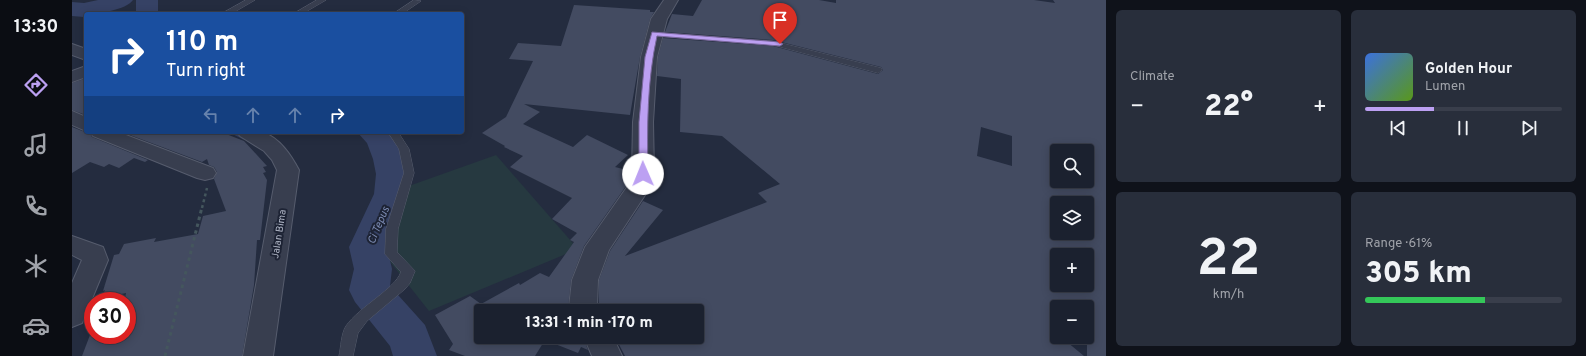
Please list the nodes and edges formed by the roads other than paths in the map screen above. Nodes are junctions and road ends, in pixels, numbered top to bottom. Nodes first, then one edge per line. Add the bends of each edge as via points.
1 (251, 0) edge
2 (322, 0) edge
3 (671, 0) edge
4 (417, 1) edge
5 (228, 12) edge
6 (301, 12) edge
7 (400, 12) edge
8 (654, 34) junction
9 (72, 50) edge
10 (84, 54) edge
11 (878, 70) dead end
12 (84, 72) edge
13 (72, 77) edge
14 (72, 118) edge
15 (84, 124) edge
16 (105, 134) edge
17 (250, 134) edge
18 (393, 134) edge
19 (205, 173) road end
20 (72, 245) edge
21 (583, 304) edge
22 (72, 315) edge
23 (601, 344) edge
24 (258, 356) edge
25 (346, 356) edge
26 (607, 356) edge

1 - 5 lane
2 - 6 lane
3 - 8 street via 662,13
4 - 7 lane
8 - 11 lane via 773,42
8 - 21 street via 649,57 643,122 643,174 638,188 597,247 586,280
9 - 10 street
12 - 13 street
14 - 15 street
16 - 19 street
17 - 24 street, Jalan Bima via 269,144 282,156 288,170
18 - 25 lane via 404,149 409,173 392,229 391,254 408,271 400,285 362,317 351,331
20 - 22 street via 94,254 95,260
23 - 26 street

